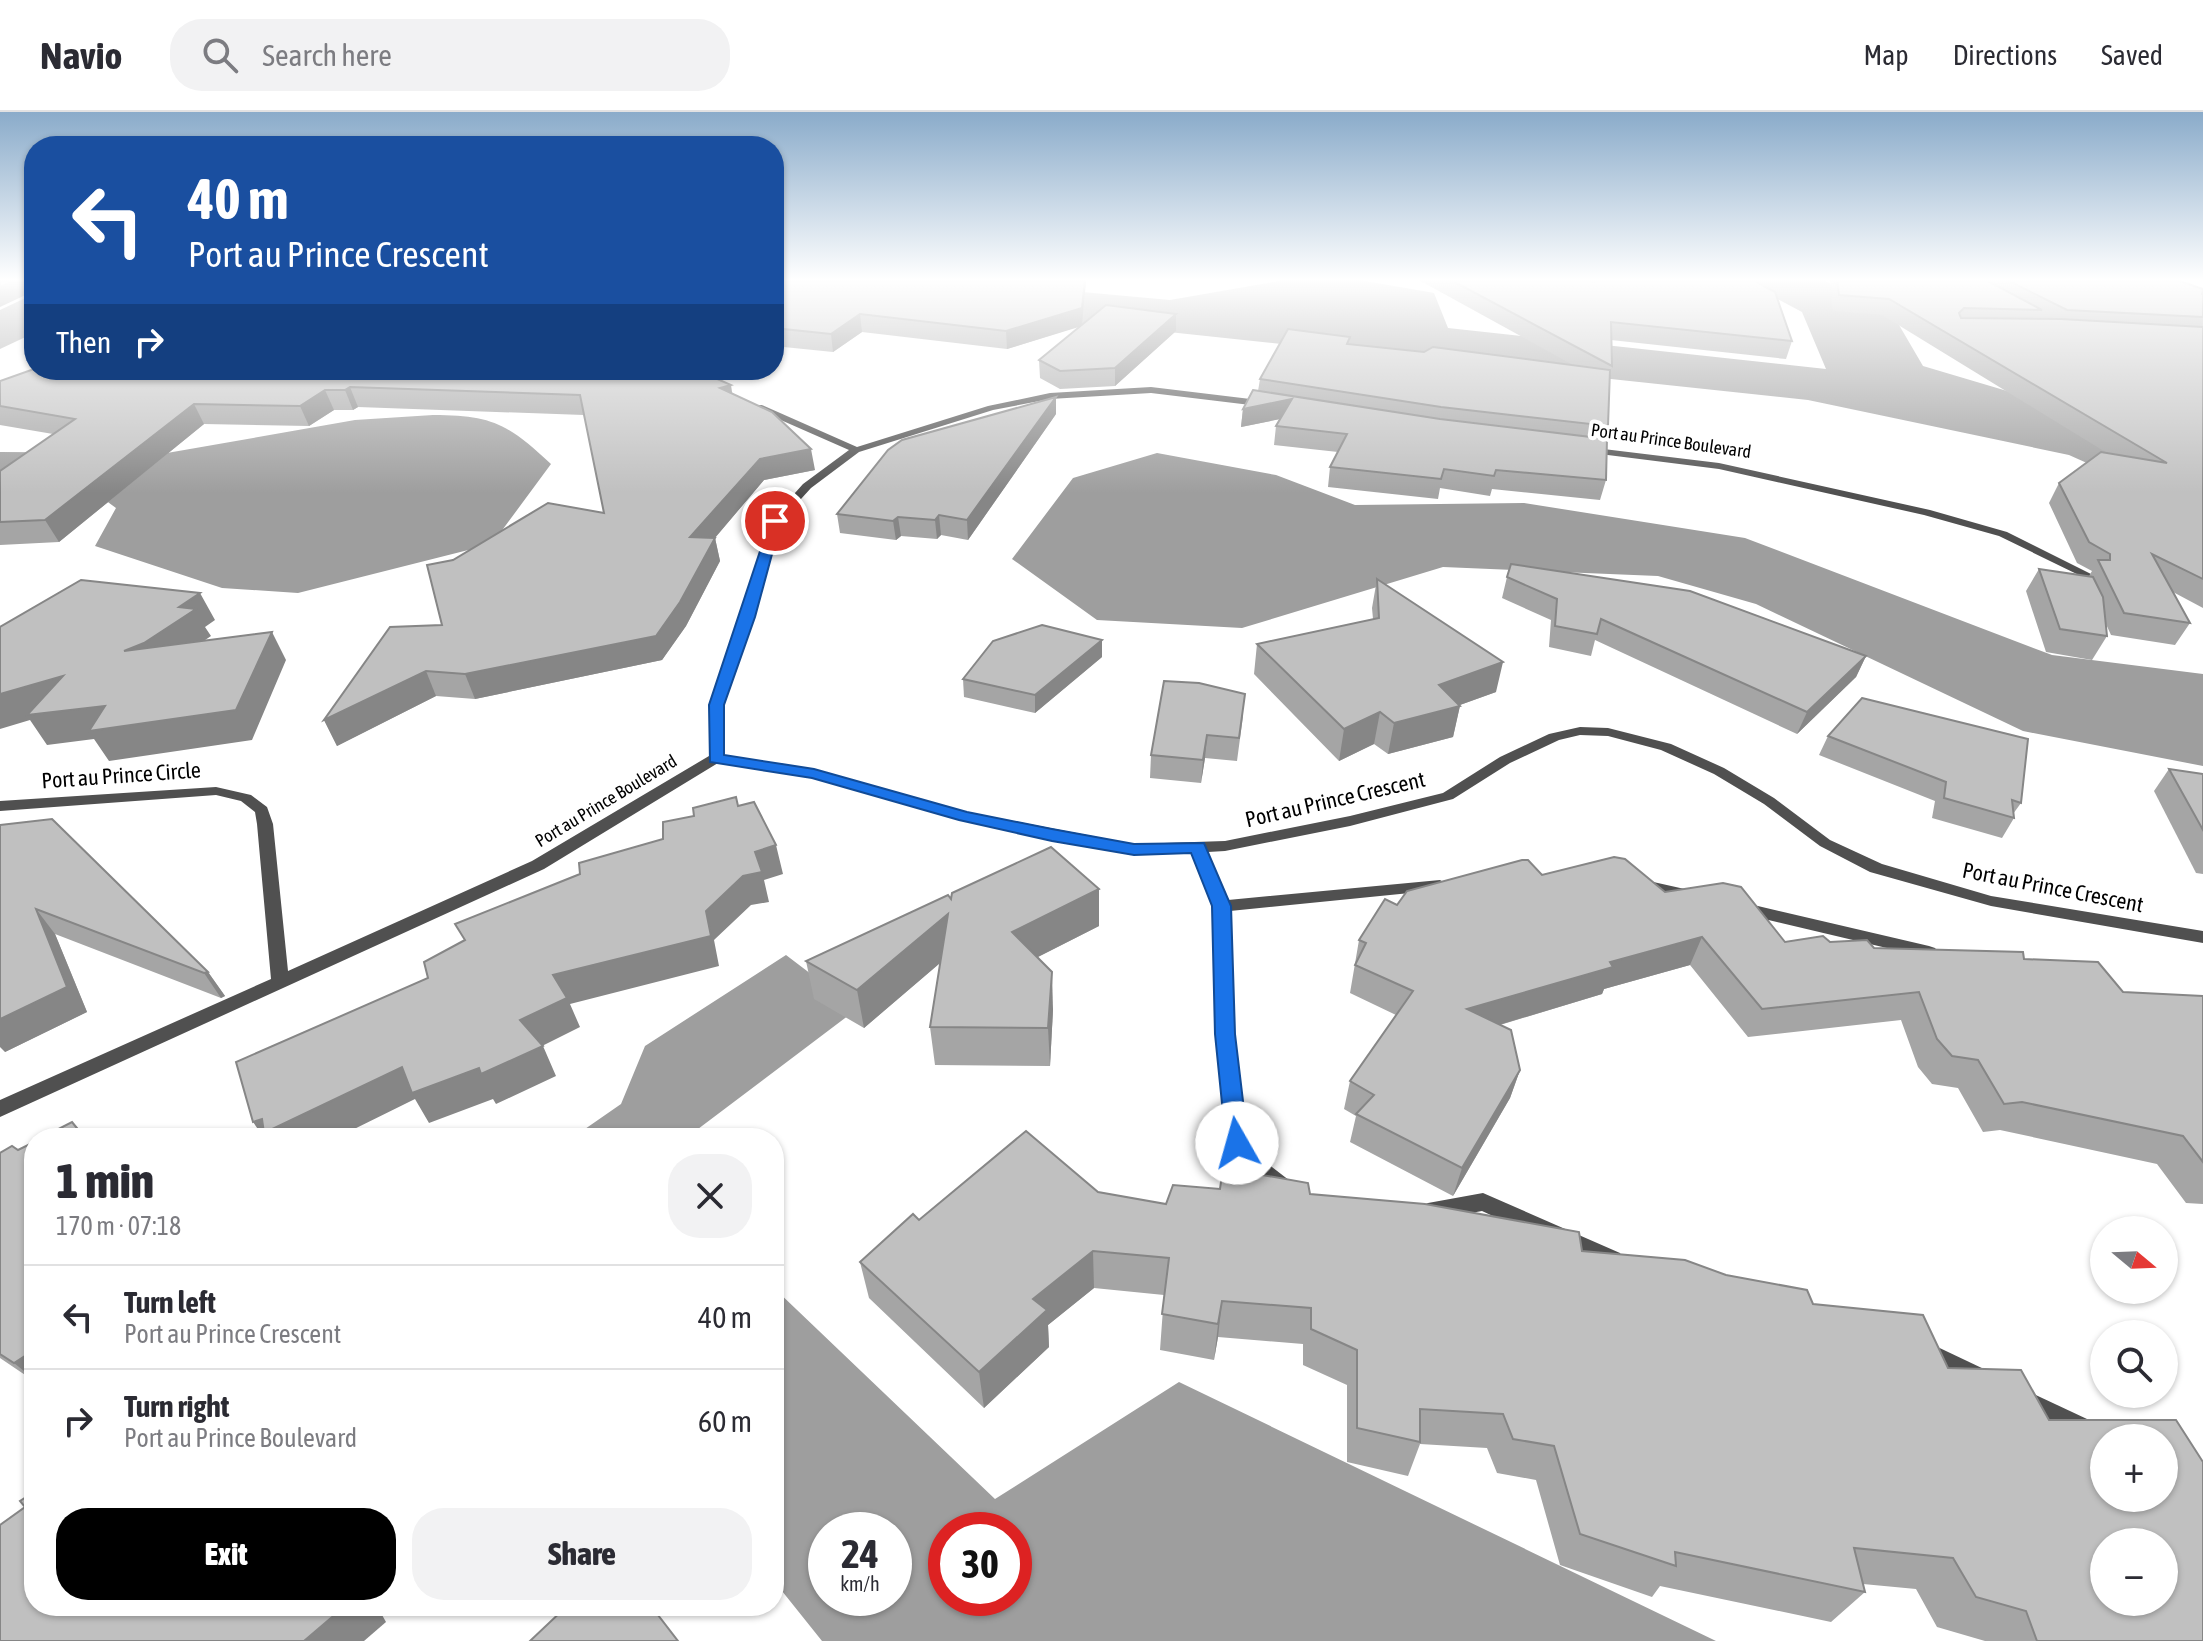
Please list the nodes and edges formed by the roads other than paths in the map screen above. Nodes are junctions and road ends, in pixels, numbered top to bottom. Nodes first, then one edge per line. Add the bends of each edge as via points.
1 (747, 402) edge
2 (1276, 405) edge
3 (1580, 449) edge
4 (856, 450) junction
5 (2091, 577) edge
6 (716, 758) junction
7 (0, 806) edge
8 (1198, 847) junction
9 (1628, 882) edge
10 (1454, 884) edge
11 (1222, 906) junction
12 (2203, 937) edge
13 (1942, 954) edge
14 (280, 980) junction
15 (0, 1109) edge
16 (1306, 1197) edge
17 (1409, 1216) edge
18 (1639, 1272) edge
19 (1910, 1344) edge
20 (2090, 1434) edge

1 - 4 street
2 - 4 street via 1151,390 1088,391 991,408
3 - 5 street, Port au Prince Boulevard via 1719,466 1926,512 2003,534
4 - 6 street via 807,486 775,521 717,705
6 - 8 street, Port au Prince Crescent via 814,774 1052,835 1134,849
6 - 14 street, Port au Prince Boulevard via 538,865
7 - 14 street, Port au Prince Circle via 170,792 216,791 246,798 262,810
8 - 11 street
8 - 12 street, Port au Prince Crescent via 1256,840 1448,796 1554,737 1608,732 1666,747 1719,771 1825,843 1876,868 1991,901
9 - 13 street
10 - 11 street
11 - 16 street via 1225,1034 1237,1143 1257,1167
14 - 15 street, Port au Prince Boulevard
17 - 18 street via 1483,1202
19 - 20 street

